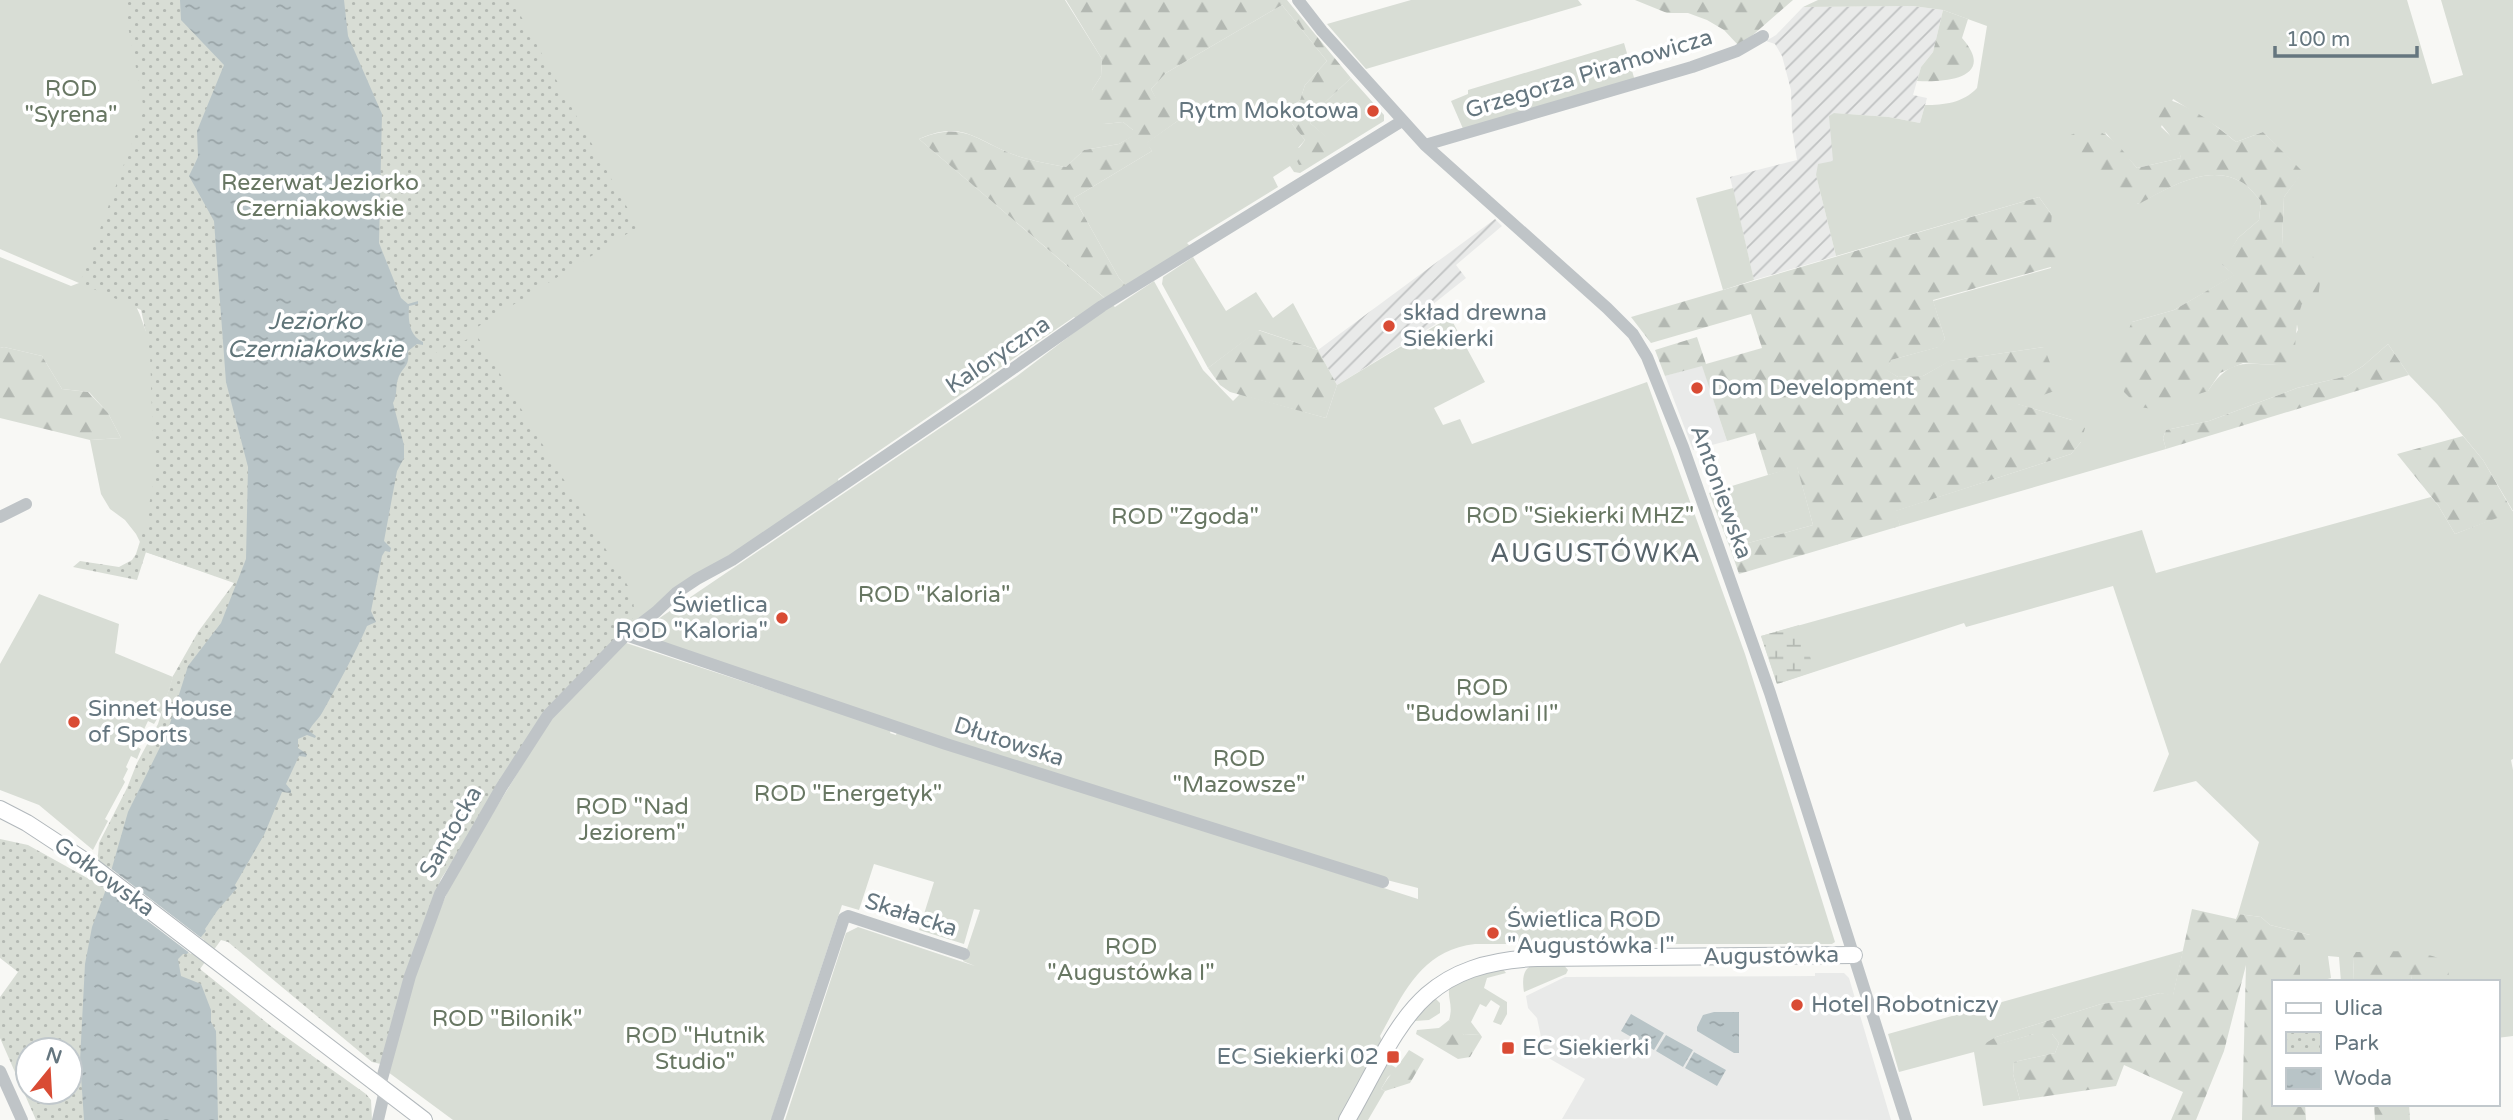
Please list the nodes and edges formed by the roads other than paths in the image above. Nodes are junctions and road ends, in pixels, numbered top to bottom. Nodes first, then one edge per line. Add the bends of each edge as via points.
1 (1298, 0) edge
2 (1763, 36) dead end
3 (1402, 121) junction
4 (1425, 145) junction
5 (26, 504) dead end
6 (0, 517) edge
7 (626, 635) junction
8 (0, 809) edge
9 (1382, 883) dead end
10 (964, 954) dead end
11 (1854, 955) junction
12 (0, 1071) edge
13 (383, 1088) junction
14 (22, 1120) edge
15 (378, 1120) edge
16 (424, 1120) edge
17 (777, 1120) edge
18 (1347, 1120) edge
19 (1906, 1120) edge

1 - 3 street, Antoniewska
2 - 4 street, Grzegorza Piramowicza via 1692,67
3 - 4 street, Antoniewska
3 - 7 street, Kaloryczna via 1102,306 732,560 696,579
4 - 11 street, Antoniewska via 1607,308 1633,334 1647,357 1770,693
5 - 6 street
7 - 9 street, Dłutowska via 946,744
7 - 13 street, Santocka via 548,715 447,878 410,976
8 - 13 street, Gołkowska via 94,869
10 - 17 street, Skałacka via 846,916
11 - 18 street, Augustówka via 1537,958 1479,965 1445,980 1420,1000
11 - 19 street, Antoniewska
12 - 14 street
13 - 15 street, Santocka
13 - 16 street, Gołkowska

